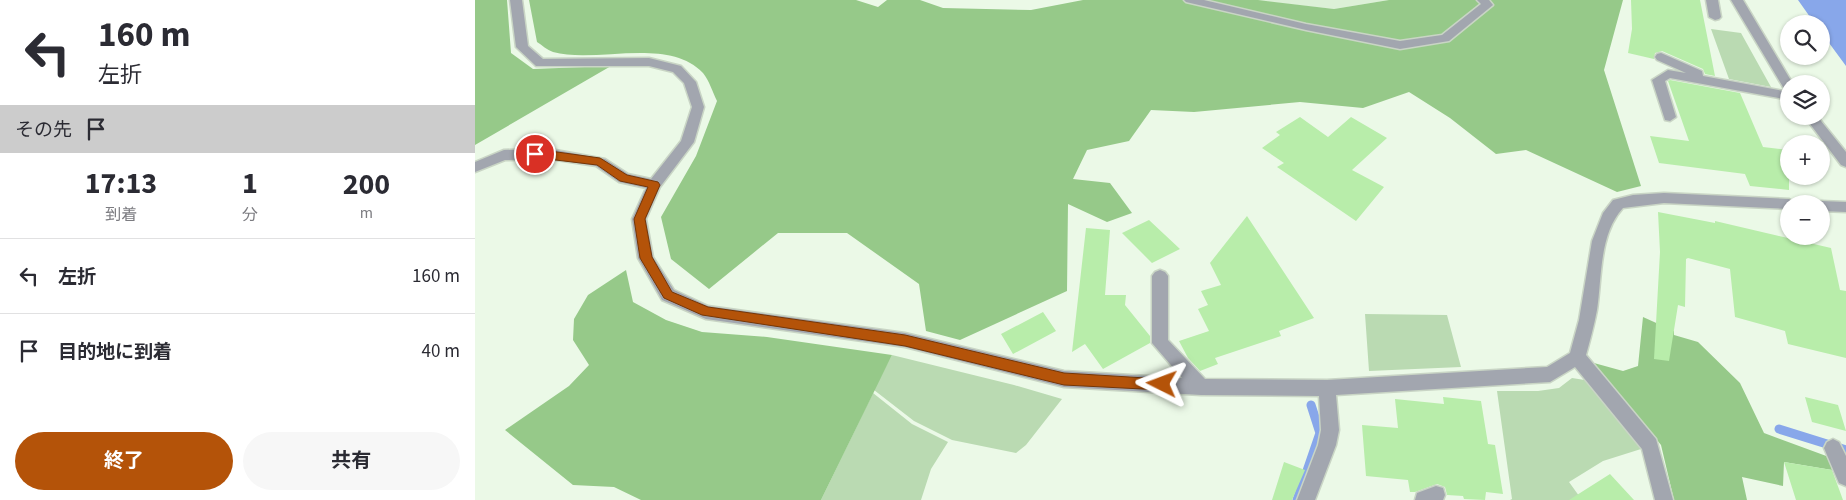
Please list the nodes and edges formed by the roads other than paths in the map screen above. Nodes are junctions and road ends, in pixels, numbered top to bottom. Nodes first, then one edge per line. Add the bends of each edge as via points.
1 (516, 0) edge
2 (1190, 0) edge
3 (1483, 0) edge
4 (1713, 0) edge
5 (1737, 0) edge
6 (1715, 17) dead end
7 (1661, 57) dead end
8 (1782, 75) edge
9 (1720, 84) junction
10 (1780, 94) edge
11 (1670, 117) dead end
12 (1817, 125) edge
13 (1846, 162) edge
14 (475, 166) edge
15 (655, 185) junction
16 (1780, 204) edge
17 (1830, 206) edge
18 (1846, 207) edge
19 (1160, 276) dead end
20 (1577, 357) junction
21 (1201, 387) junction
22 (1327, 388) junction
23 (1833, 448) dead end
24 (1846, 477) edge
25 (1306, 500) edge
26 (1664, 500) edge

1 - 15 street via 522,47 539,62 649,62 677,69 690,82 698,106 687,142
2 - 3 street via 1400,46 1445,38 1487,5
4 - 6 street
5 - 8 street
7 - 9 street
9 - 10 street
9 - 11 street via 1668,74 1658,80
12 - 13 street
14 - 15 street via 504,155 550,154 600,162 624,178
15 - 21 street via 639,219 646,258 668,295 707,312 905,340 1064,379
16 - 20 street via 1649,198 1618,204 1607,218 1596,253 1587,320
17 - 18 street
19 - 21 street via 1160,343
20 - 22 street via 1550,374
20 - 26 street via 1650,445
21 - 22 street
22 - 25 street via 1330,430
23 - 24 street

